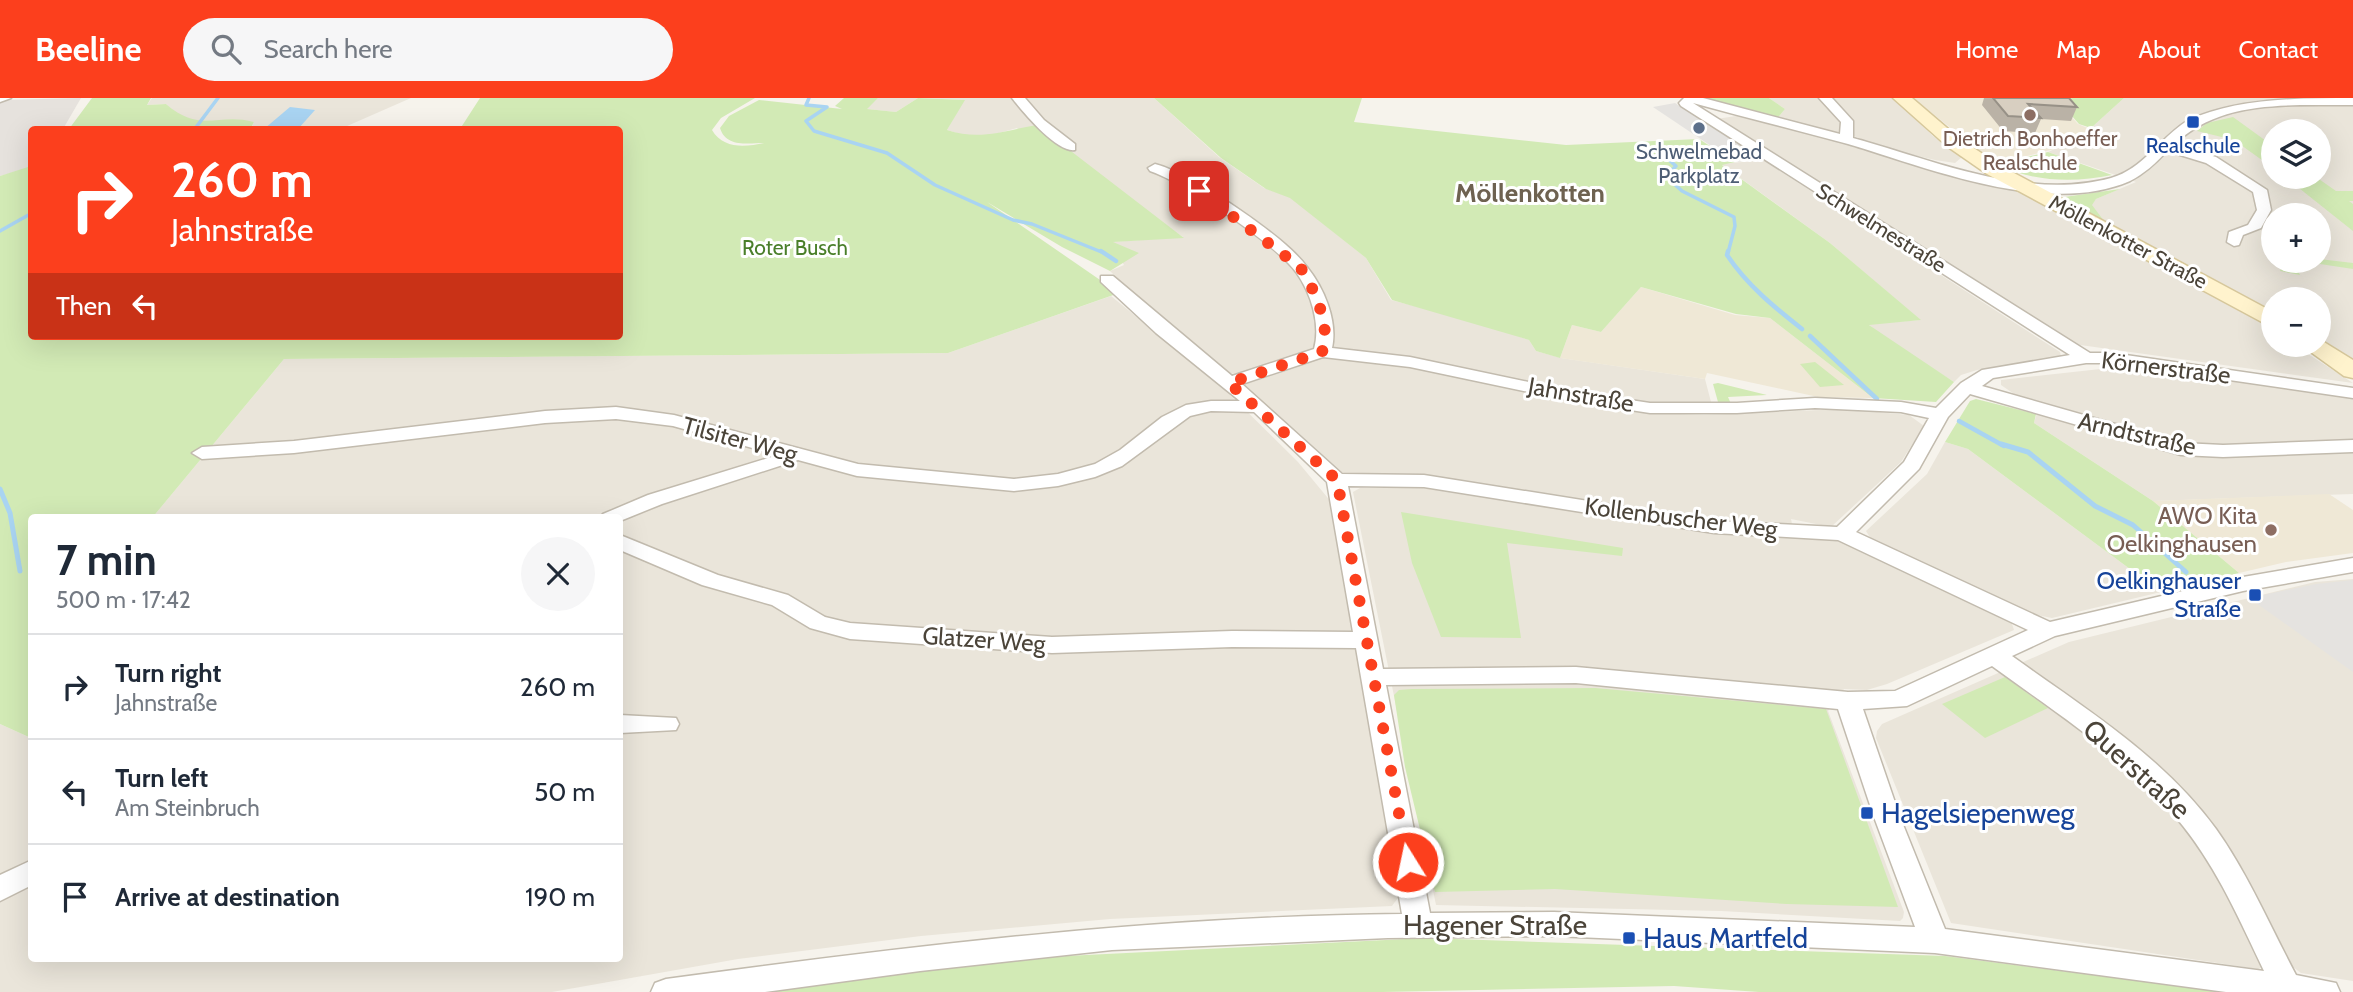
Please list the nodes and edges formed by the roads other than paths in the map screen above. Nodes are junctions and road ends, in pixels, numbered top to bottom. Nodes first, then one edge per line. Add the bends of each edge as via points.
1 (0, 98) edge
2 (5, 98) edge
3 (1018, 98) edge
4 (1677, 98) edge
5 (1690, 98) edge
6 (1825, 98) edge
7 (1902, 98) edge
8 (2269, 101) edge
9 (2353, 101) edge
10 (1846, 139) junction
11 (1070, 147) dead end
12 (2167, 147) junction
13 (1155, 168) dead end
14 (1995, 174) junction
15 (2234, 242) dead end
16 (1107, 279) dead end
17 (2261, 315) edge
18 (1322, 352) junction
19 (2331, 357) edge
20 (2086, 358) junction
21 (2353, 371) edge
22 (1229, 383) junction
23 (1967, 387) junction
24 (2353, 393) edge
25 (1259, 407) junction
26 (1940, 414) junction
27 (2353, 446) edge
28 (202, 453) dead end
29 (794, 455) junction
30 (1337, 480) junction
31 (620, 514) edge
32 (1842, 534) junction
33 (623, 543) edge
34 (2353, 565) edge
35 (2048, 630) junction
36 (1367, 640) junction
37 (1995, 656) junction
38 (1375, 677) junction
39 (1848, 701) junction
40 (623, 724) edge
41 (667, 724) dead end
42 (28, 873) edge
43 (0, 890) edge
44 (1418, 925) junction
45 (1935, 940) junction
46 (2286, 985) junction
47 (666, 992) edge
48 (2325, 992) edge

1 - 2 street
3 - 11 street
4 - 20 street, Schwelmestraße
5 - 10 street, Möllenkotter Straße
6 - 10 street via 1847,121
7 - 14 main road
8 - 9 street
8 - 12 street via 2207,115 2181,130
10 - 14 street, Möllenkotter Straße
12 - 14 street via 2134,175 2111,183 2068,187
12 - 15 street via 2211,159 2260,190 2264,210 2254,229 2236,232
13 - 18 street via 1167,170 1199,191 1300,267 1327,335
14 - 17 main road, Möllenkotter Straße
16 - 22 street
18 - 22 street, Jahnstraße
18 - 26 street, Jahnstraße via 1410,362 1650,408 1815,403 1901,407
19 - 21 main road
20 - 23 street, Körnerstraße via 1988,374
20 - 24 street, Körnerstraße
22 - 25 street
23 - 26 street, Körnerstraße
23 - 27 street, Arndtstraße via 2181,449
25 - 29 street, Tilsiter Weg via 1185,411 1126,455 1097,470 1039,483 905,477
25 - 30 street
26 - 32 street, Körnerstraße via 1912,465
28 - 29 street, Tilsiter Weg via 616,413 674,421
29 - 31 street via 763,468 687,487
30 - 32 street, Kollenbuscher Weg via 1424,481 1714,527
30 - 36 street
32 - 35 street, Kollenbuscher Weg
33 - 36 street, Glatzer Weg via 651,558 780,600 818,623 849,631 1052,645
34 - 35 street via 2247,583
35 - 37 street
36 - 38 street
37 - 39 street via 1898,700
37 - 46 street, Querstraße via 2122,750 2181,806 2216,852
38 - 39 street via 1576,675
38 - 44 street
39 - 45 street
40 - 41 street
42 - 43 street
44 - 45 street, Hagener Straße via 1554,924
44 - 47 street, Hagener Straße via 1112,938
45 - 46 street, Hagener Straße
46 - 48 street, Hagener Straße

